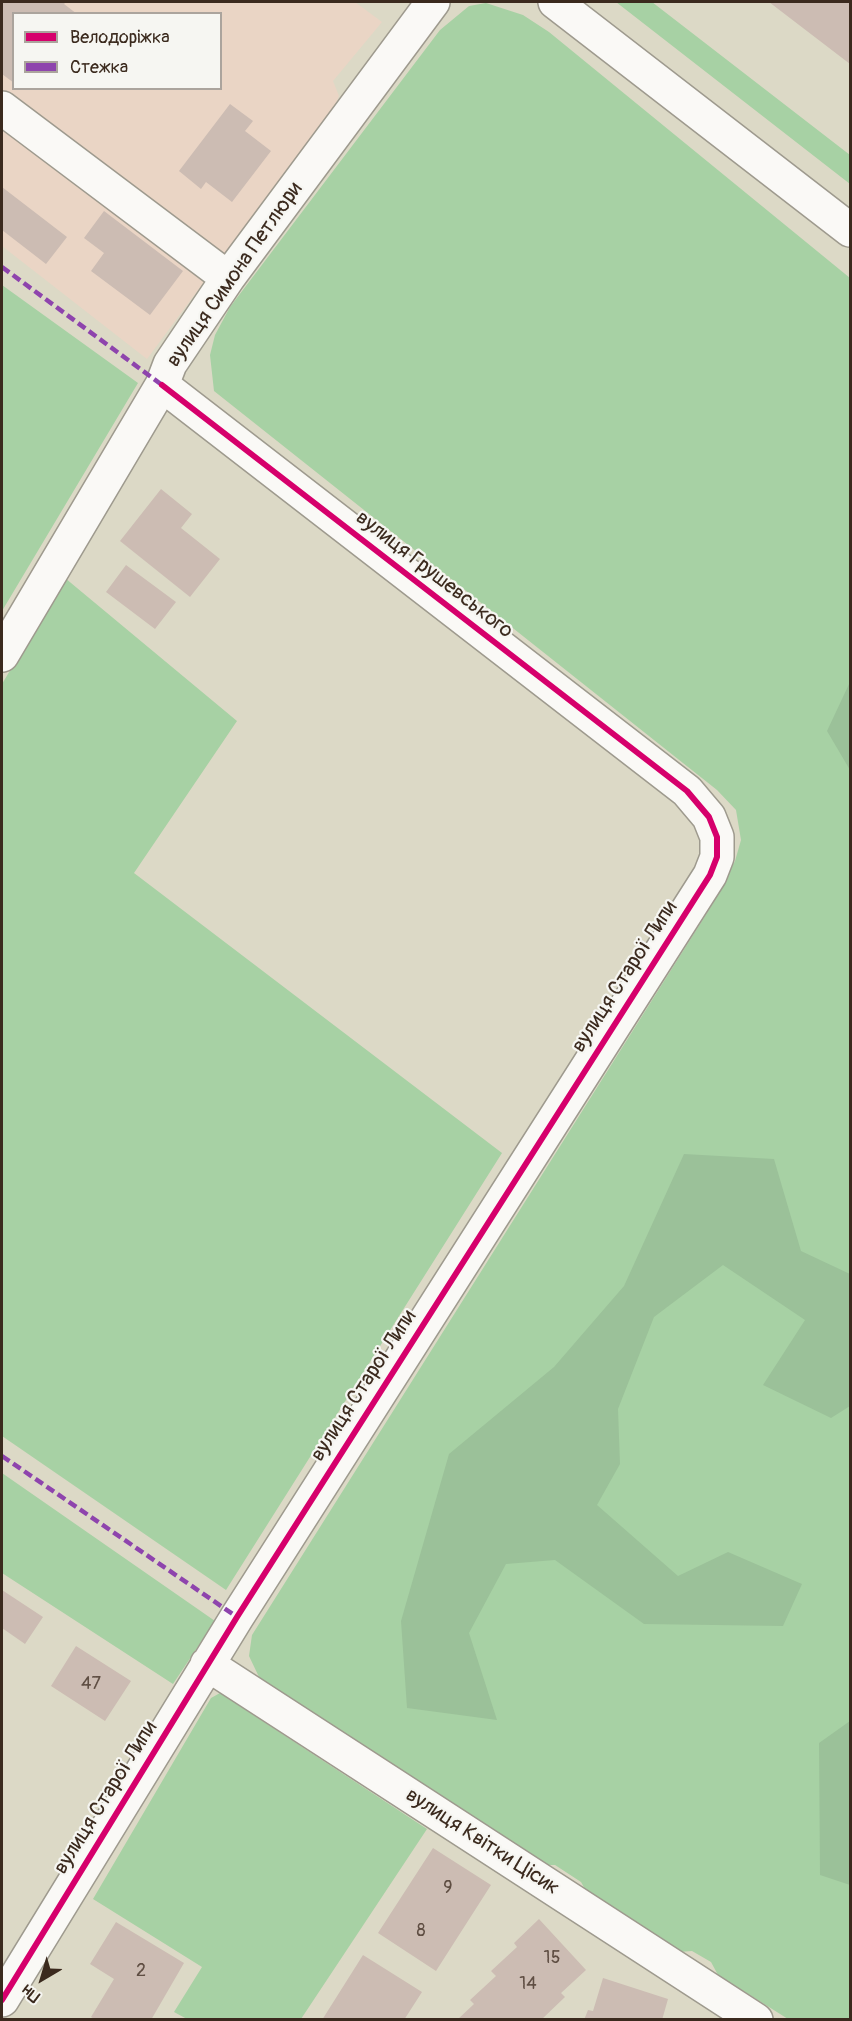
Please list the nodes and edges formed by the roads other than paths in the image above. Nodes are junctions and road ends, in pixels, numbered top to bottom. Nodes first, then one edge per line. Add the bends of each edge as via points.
1 (433, 2) edge
2 (555, 2) edge
3 (2, 108) edge
4 (850, 230) edge
5 (228, 278) junction
6 (162, 385) junction
7 (2, 656) edge
8 (687, 791) joint
9 (207, 1664) junction
10 (2, 2000) edge
11 (756, 2019) edge

1 - 5 main road, вулиця Симона Петлюри
2 - 4 main road
3 - 5 main road
5 - 6 main road, вулиця Симона Петлюри via 170,364
6 - 7 main road, вулиця Симона Петлюри
6 - 8 main road, вулиця Грушевського
8 - 9 main road, вулиця Старої Липи via 709,817 717,837 717,857 710,874
9 - 10 main road, вулиця Старої Липи
9 - 11 main road, вулиця Квітки Цісик

